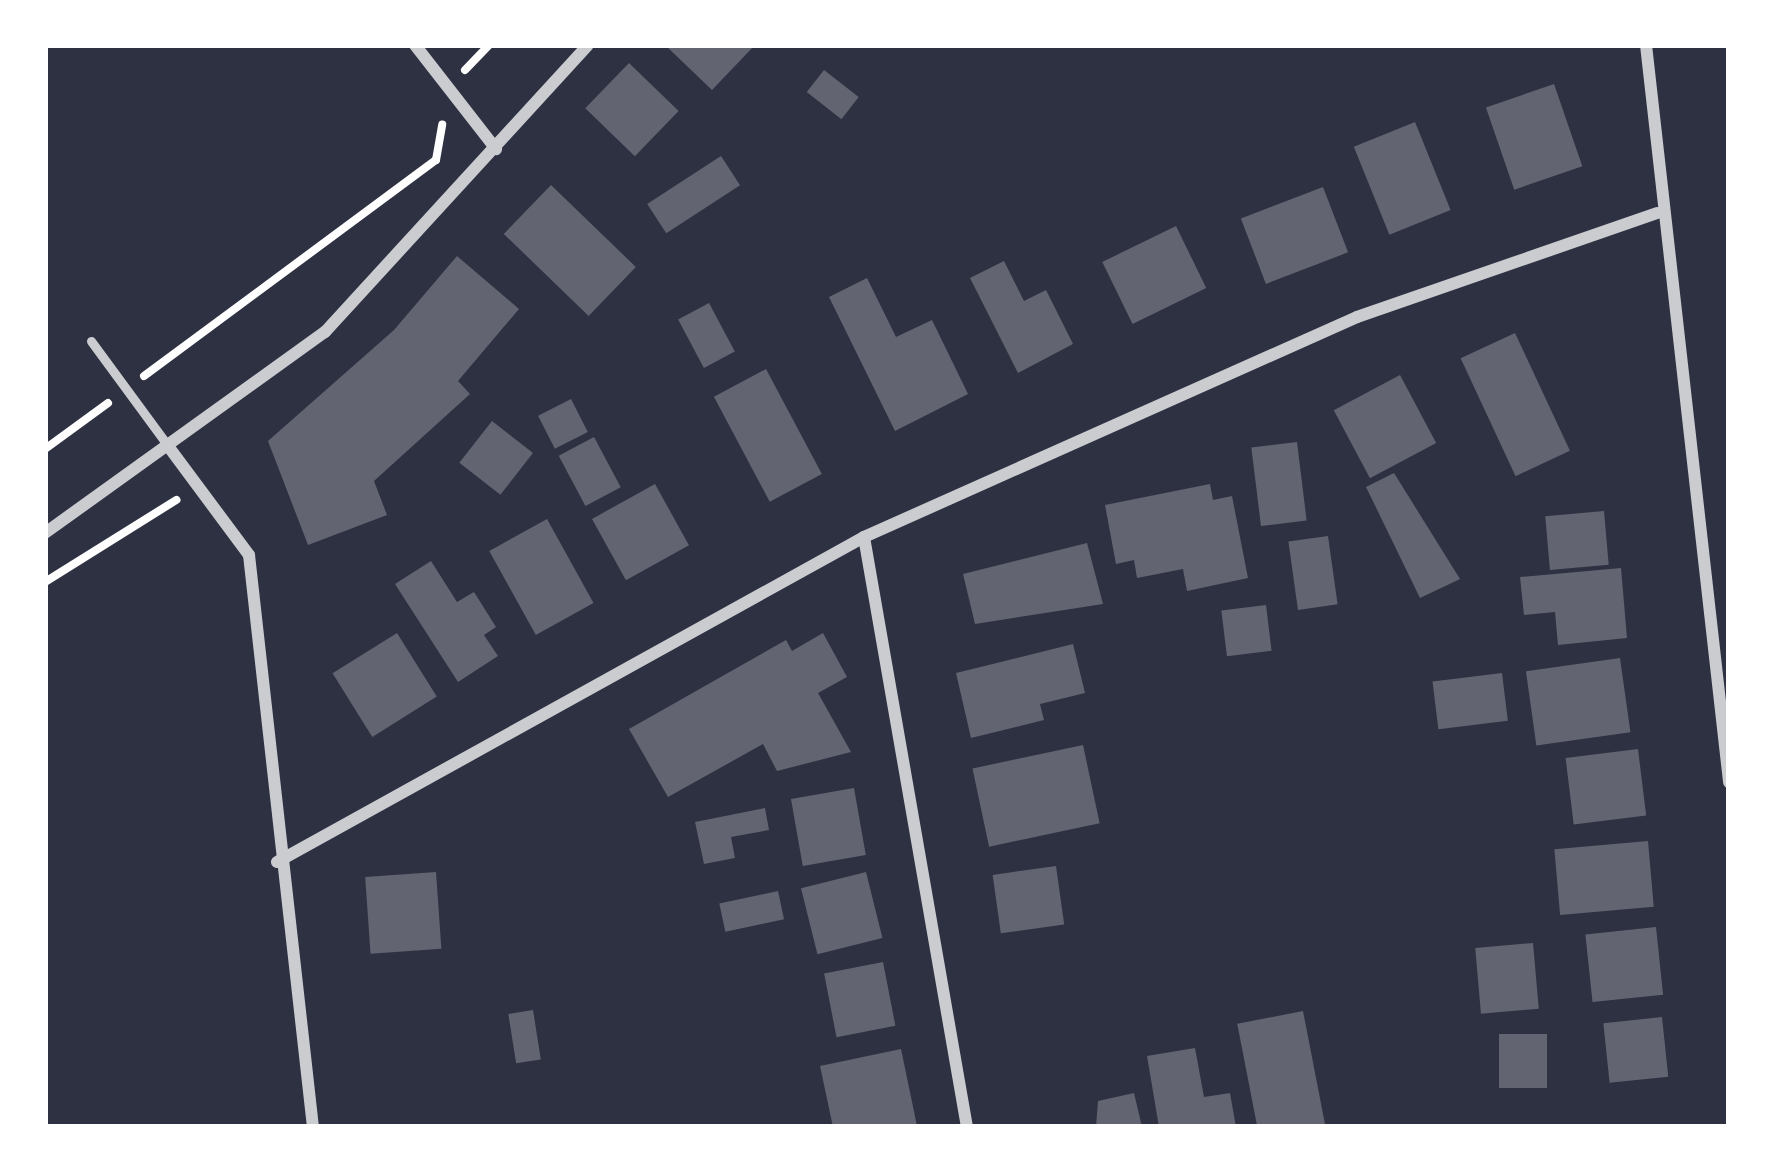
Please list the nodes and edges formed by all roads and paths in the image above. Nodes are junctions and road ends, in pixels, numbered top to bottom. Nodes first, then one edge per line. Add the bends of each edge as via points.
1 (415, 45) edge
2 (588, 45) edge
3 (1646, 45) edge
4 (448, 87) junction
5 (496, 148) junction
6 (1658, 213) junction
7 (91, 341) dead end
8 (126, 390) junction
9 (45, 449) edge
10 (171, 450) junction
11 (198, 486) junction
12 (45, 533) edge
13 (864, 537) junction
14 (45, 582) edge
15 (1729, 782) edge
16 (277, 862) junction
17 (313, 1127) edge
18 (967, 1127) edge

1 - 4 street
2 - 5 street
3 - 6 street
4 - 5 street
4 - 8 path via 436,160
5 - 10 street via 392,271
6 - 13 street via 1357,316
6 - 15 street
7 - 8 lane
8 - 9 path
8 - 10 lane
10 - 11 street
10 - 12 street
11 - 14 path
11 - 16 street via 248,555
13 - 16 street
13 - 18 street
16 - 17 street

